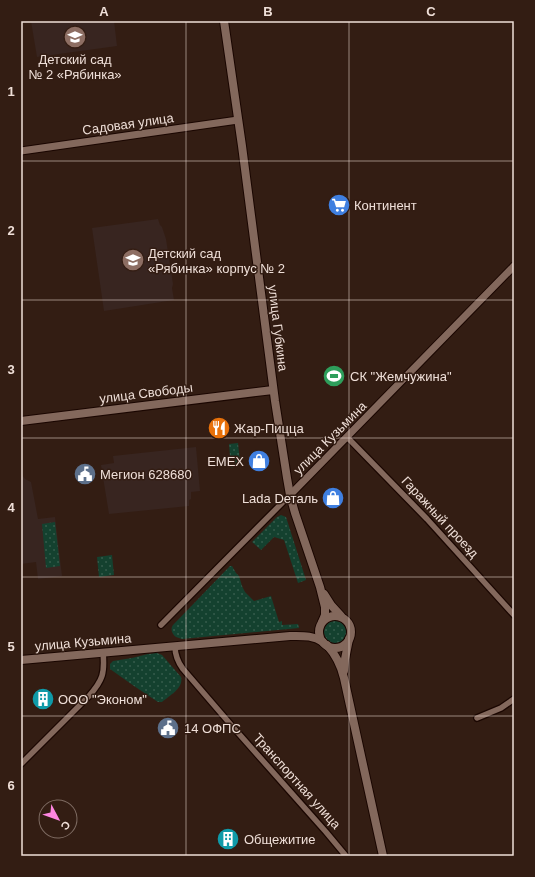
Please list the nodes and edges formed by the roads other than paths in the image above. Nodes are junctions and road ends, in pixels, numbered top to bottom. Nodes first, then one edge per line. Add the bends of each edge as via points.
1 (224, 21) edge
2 (238, 120) junction
3 (21, 151) edge
4 (514, 266) edge
5 (273, 390) junction
6 (21, 420) edge
7 (347, 437) junction
8 (290, 495) junction
9 (320, 587) junction
10 (514, 615) edge
11 (343, 618) junction
12 (321, 623) junction
13 (162, 625) dead end
14 (290, 636) junction
15 (350, 636) junction
16 (325, 644) junction
17 (175, 646) junction
18 (103, 652) junction
19 (21, 660) edge
20 (344, 678) junction
21 (514, 699) edge
22 (477, 718) dead end
23 (21, 764) edge
24 (346, 856) edge
25 (383, 856) edge

1 - 2 main road, улица Губкина
2 - 3 street, Садовая улица
2 - 5 main road, улица Губкина
4 - 7 street, улица Кузьмина
5 - 6 main road, улица Свободы
5 - 8 main road, улица Губкина
7 - 8 street, улица Кузьмина
7 - 10 street, Гаражный проезд via 427,519
8 - 9 main road, улица Губкина
8 - 13 street, улица Кузьмина
9 - 11 main road via 336,612
9 - 12 main road via 325,607
11 - 12 main road via 332,616
11 - 15 main road via 350,626
12 - 14 main road via 312,630
12 - 16 main road via 319,633
14 - 16 main road via 311,637
14 - 17 main road, улица Кузьмина
15 - 16 main road via 342,646 334,648
15 - 20 main road via 344,659
16 - 20 main road via 341,666
17 - 18 main road, улица Кузьмина
17 - 24 street, Транспортная улица via 176,659 183,669
18 - 19 main road, улица Кузьмина
18 - 23 street via 104,671 97,686
20 - 25 main road
21 - 22 street via 501,708

